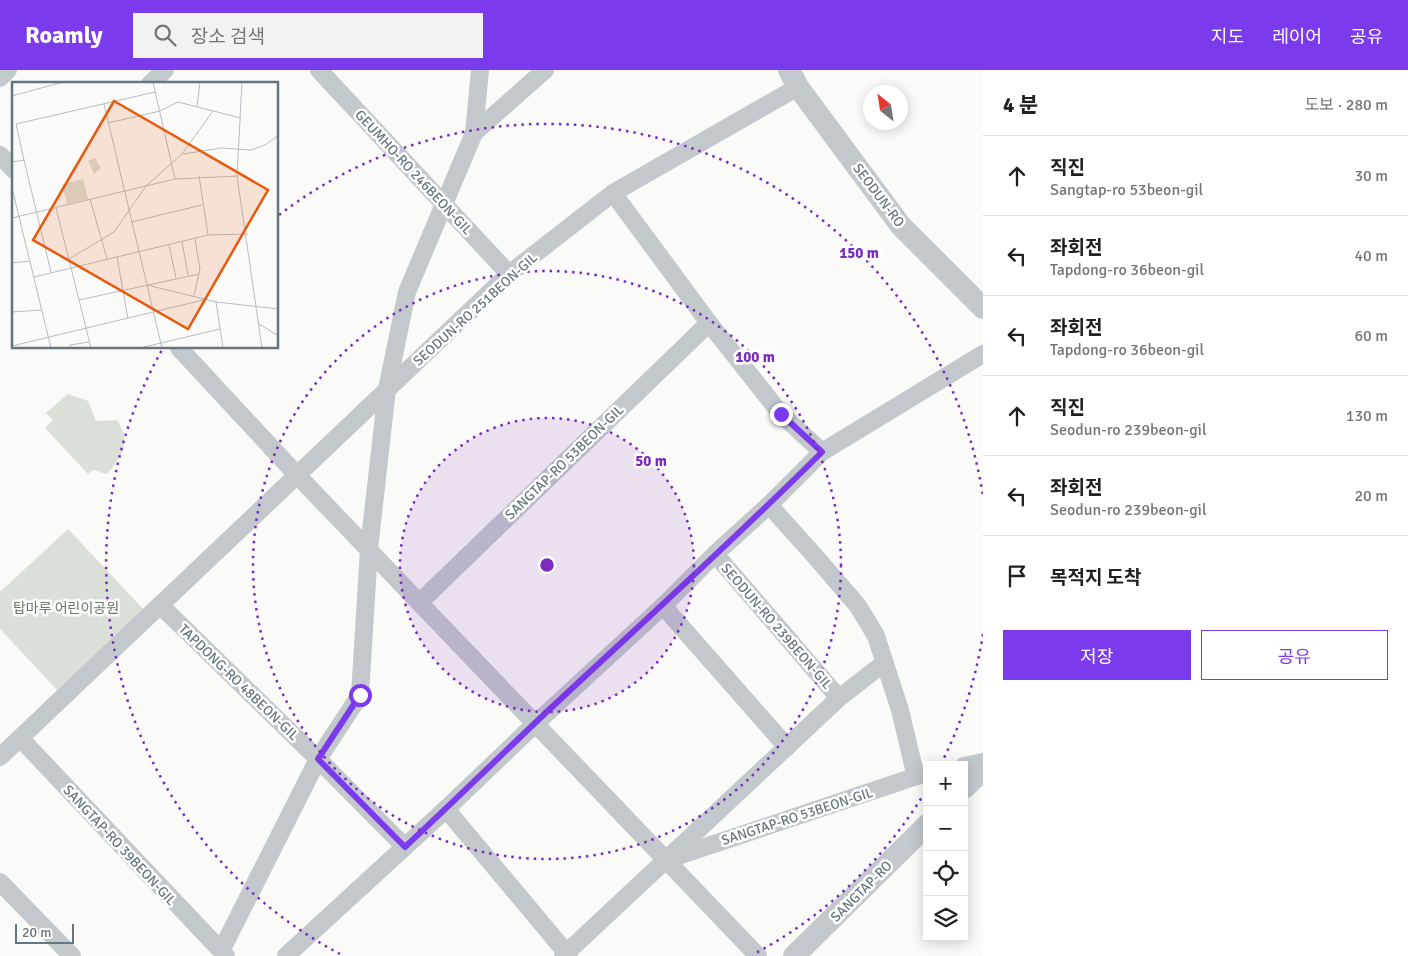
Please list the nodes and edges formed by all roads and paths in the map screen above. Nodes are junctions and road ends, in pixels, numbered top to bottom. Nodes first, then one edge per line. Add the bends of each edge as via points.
1 (8, 70) edge
2 (165, 70) edge
3 (320, 70) edge
4 (480, 70) edge
5 (546, 70) edge
6 (0, 78) edge
7 (793, 78) edge
8 (152, 82) edge
9 (474, 133) junction
10 (0, 155) edge
11 (12, 168) edge
12 (613, 193) junction
13 (444, 204) junction
14 (509, 274) junction
15 (983, 308) edge
16 (708, 323) junction
17 (180, 349) edge
18 (983, 354) edge
19 (387, 390) junction
20 (822, 452) junction
21 (297, 475) junction
22 (769, 505) junction
23 (369, 549) junction
24 (715, 554) junction
25 (420, 602) junction
26 (160, 605) junction
27 (663, 606) junction
28 (884, 663) junction
29 (839, 698) junction
30 (536, 723) junction
31 (20, 738) junction
32 (787, 747) junction
33 (0, 757) edge
34 (318, 759) junction
35 (983, 762) edge
36 (968, 765) edge
37 (983, 770) edge
38 (922, 775) edge
39 (968, 784) edge
40 (446, 809) junction
41 (923, 829) edge
42 (405, 847) junction
43 (667, 860) junction
44 (0, 882) edge
45 (223, 954) edge
46 (566, 955) edge
47 (72, 956) edge
48 (286, 956) edge
49 (758, 956) edge
50 (794, 956) edge

1 - 6 street
2 - 8 street
3 - 13 street, GEUMHO-RO 246BEON-GIL
4 - 9 street
5 - 9 street
7 - 12 street, SEODUN-RO 251BEON-GIL
7 - 15 street, SEODUN-RO via 901,226
9 - 13 street, SEODUN-RO 251BEON-GIL
10 - 11 street
12 - 14 street, SEODUN-RO 251BEON-GIL
12 - 16 street
13 - 14 street, GEUMHO-RO 246BEON-GIL
13 - 19 street, SEODUN-RO 251BEON-GIL via 407,292
14 - 19 street, SEODUN-RO 251BEON-GIL
16 - 20 street via 781,414
16 - 25 street, SANGTAP-RO 53BEON-GIL
17 - 21 street
18 - 20 street, SEODUN-RO 239BEON-GIL
19 - 21 street, SEODUN-RO 251BEON-GIL
19 - 23 street
20 - 22 street, SEODUN-RO 239BEON-GIL
21 - 23 street
21 - 26 street
22 - 24 street, SEODUN-RO 239BEON-GIL
22 - 28 street via 863,614 876,636
23 - 25 street
23 - 34 street via 360,695
24 - 27 street, SEODUN-RO 239BEON-GIL
24 - 29 street, SEODUN-RO 239BEON-GIL
25 - 30 street
26 - 31 street
26 - 34 street, TAPDONG-RO 48BEON-GIL
27 - 30 street, SEODUN-RO 239BEON-GIL
27 - 32 street
28 - 29 street, SANGTAP-RO 53BEON-GIL
28 - 38 street via 900,710 915,773
29 - 32 street, SANGTAP-RO 53BEON-GIL
30 - 40 street, SEODUN-RO 239BEON-GIL
30 - 43 street
31 - 33 street
31 - 45 street, SANGTAP-RO 39BEON-GIL
32 - 43 street, SANGTAP-RO 53BEON-GIL
34 - 42 street, TAPDONG-RO 48BEON-GIL
34 - 45 street, SANGTAP-RO 39BEON-GIL
35 - 36 street
37 - 39 street
38 - 43 street, SANGTAP-RO 53BEON-GIL
40 - 42 street, SEODUN-RO 239BEON-GIL
40 - 46 street
41 - 50 street, SANGTAP-RO
42 - 48 street, SEODUN-RO 239BEON-GIL
43 - 46 street, SANGTAP-RO 53BEON-GIL
43 - 49 street
44 - 47 street

